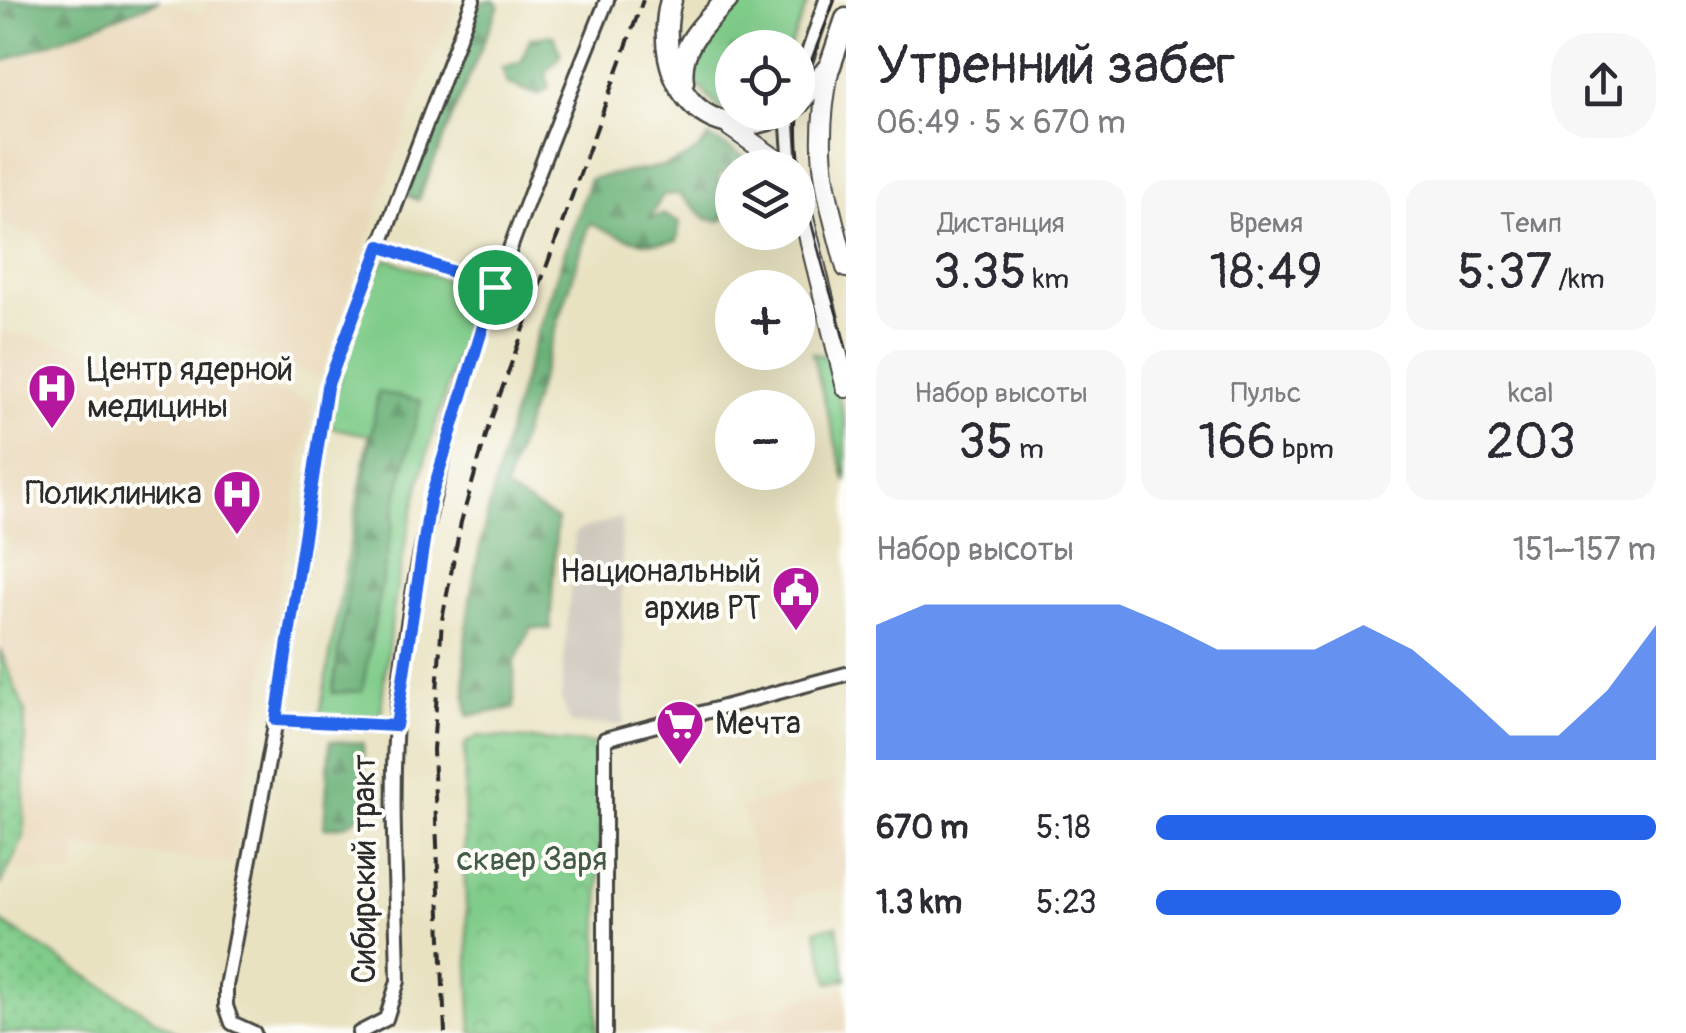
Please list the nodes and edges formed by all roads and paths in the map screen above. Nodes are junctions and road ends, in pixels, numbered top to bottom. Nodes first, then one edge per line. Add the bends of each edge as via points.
1 (473, 0) edge
2 (607, 0) edge
3 (671, 0) edge
4 (727, 0) edge
5 (826, 0) edge
6 (846, 21) edge
7 (815, 33) edge
8 (830, 66) junction
9 (815, 84) edge
10 (685, 92) junction
11 (715, 120) edge
12 (734, 130) edge
13 (764, 150) edge
14 (380, 246) junction
15 (812, 250) edge
16 (846, 268) edge
17 (495, 287) junction
18 (846, 388) edge
19 (846, 674) edge
20 (276, 720) junction
21 (396, 726) junction
22 (254, 1033) edge
23 (362, 1033) edge
24 (605, 1033) edge

1 - 14 street
2 - 17 street, Сибирский тракт
3 - 10 main road via 669,59
4 - 10 main road via 690,41
5 - 7 street
6 - 8 main road
8 - 9 main road
8 - 16 main road via 818,124 820,153
10 - 11 main road
12 - 13 main road
14 - 17 street
14 - 20 street via 327,387
15 - 18 main road
17 - 21 street, Сибирский тракт via 430,501
19 - 24 street via 606,739
20 - 21 street
20 - 22 street via 226,986 232,1023
21 - 23 street, Сибирский тракт via 398,981 386,1019

